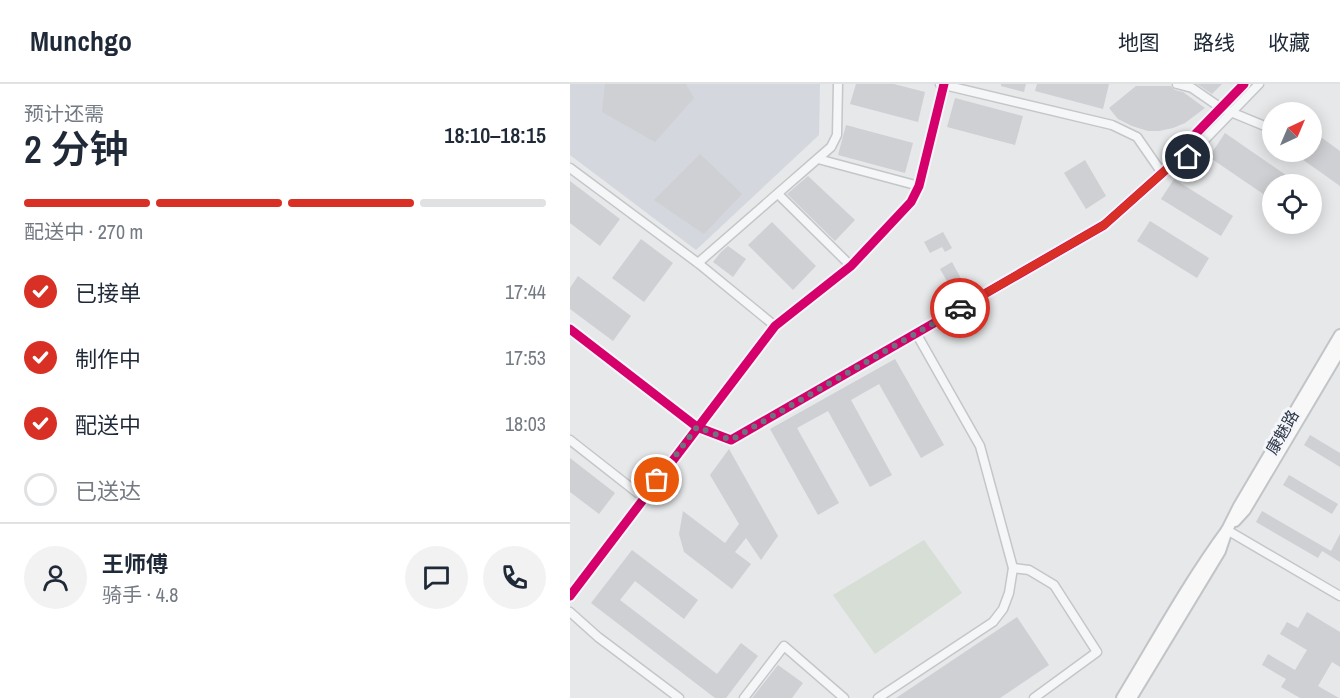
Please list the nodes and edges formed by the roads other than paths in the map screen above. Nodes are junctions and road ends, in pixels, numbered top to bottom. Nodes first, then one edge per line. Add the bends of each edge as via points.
1 (838, 84) edge
2 (942, 84) edge
3 (1177, 84) edge
4 (1244, 84) edge
5 (1259, 84) edge
6 (1221, 108) junction
7 (1231, 113) junction
8 (1262, 125) edge
9 (818, 159) junction
10 (1178, 159) junction
11 (570, 168) edge
12 (1162, 173) junction
13 (919, 186) junction
14 (778, 194) junction
15 (698, 263) junction
16 (851, 266) junction
17 (775, 326) junction
18 (570, 329) edge
19 (916, 333) junction
20 (1340, 335) edge
21 (1340, 350) edge
22 (697, 427) junction
23 (570, 440) edge
24 (644, 498) junction
25 (1227, 530) junction
26 (1013, 568) junction
27 (570, 596) edge
28 (1340, 596) edge
29 (570, 612) edge
30 (679, 698) edge
31 (744, 698) edge
32 (844, 698) edge
33 (878, 698) edge
34 (1034, 698) edge
35 (1122, 698) edge
36 (1131, 698) edge

1 - 9 street via 837,135
2 - 12 street via 1112,125 1137,137
2 - 13 street
3 - 6 street via 1192,88
4 - 6 street
5 - 7 street
6 - 7 street
6 - 10 street via 1181,149
7 - 8 street
7 - 10 street via 1188,157
9 - 13 street
9 - 14 street
10 - 12 street
11 - 15 street
12 - 19 street via 1104,225
13 - 16 street via 911,202
14 - 15 street
14 - 16 street
15 - 17 street
16 - 17 street
17 - 22 street
18 - 22 street
19 - 22 street via 731,440
19 - 26 street via 980,446
20 - 25 main road, 康魅路
21 - 25 main road, 康魅路 via 1245,510
22 - 24 street
23 - 24 street
24 - 27 street
25 - 28 street
25 - 35 main road, 康魅路
25 - 36 main road, 康魅路 via 1220,551
26 - 33 street via 1009,593 993,622
26 - 34 street via 1029,570 1054,585 1097,652
29 - 30 street
31 - 32 street via 784,646

